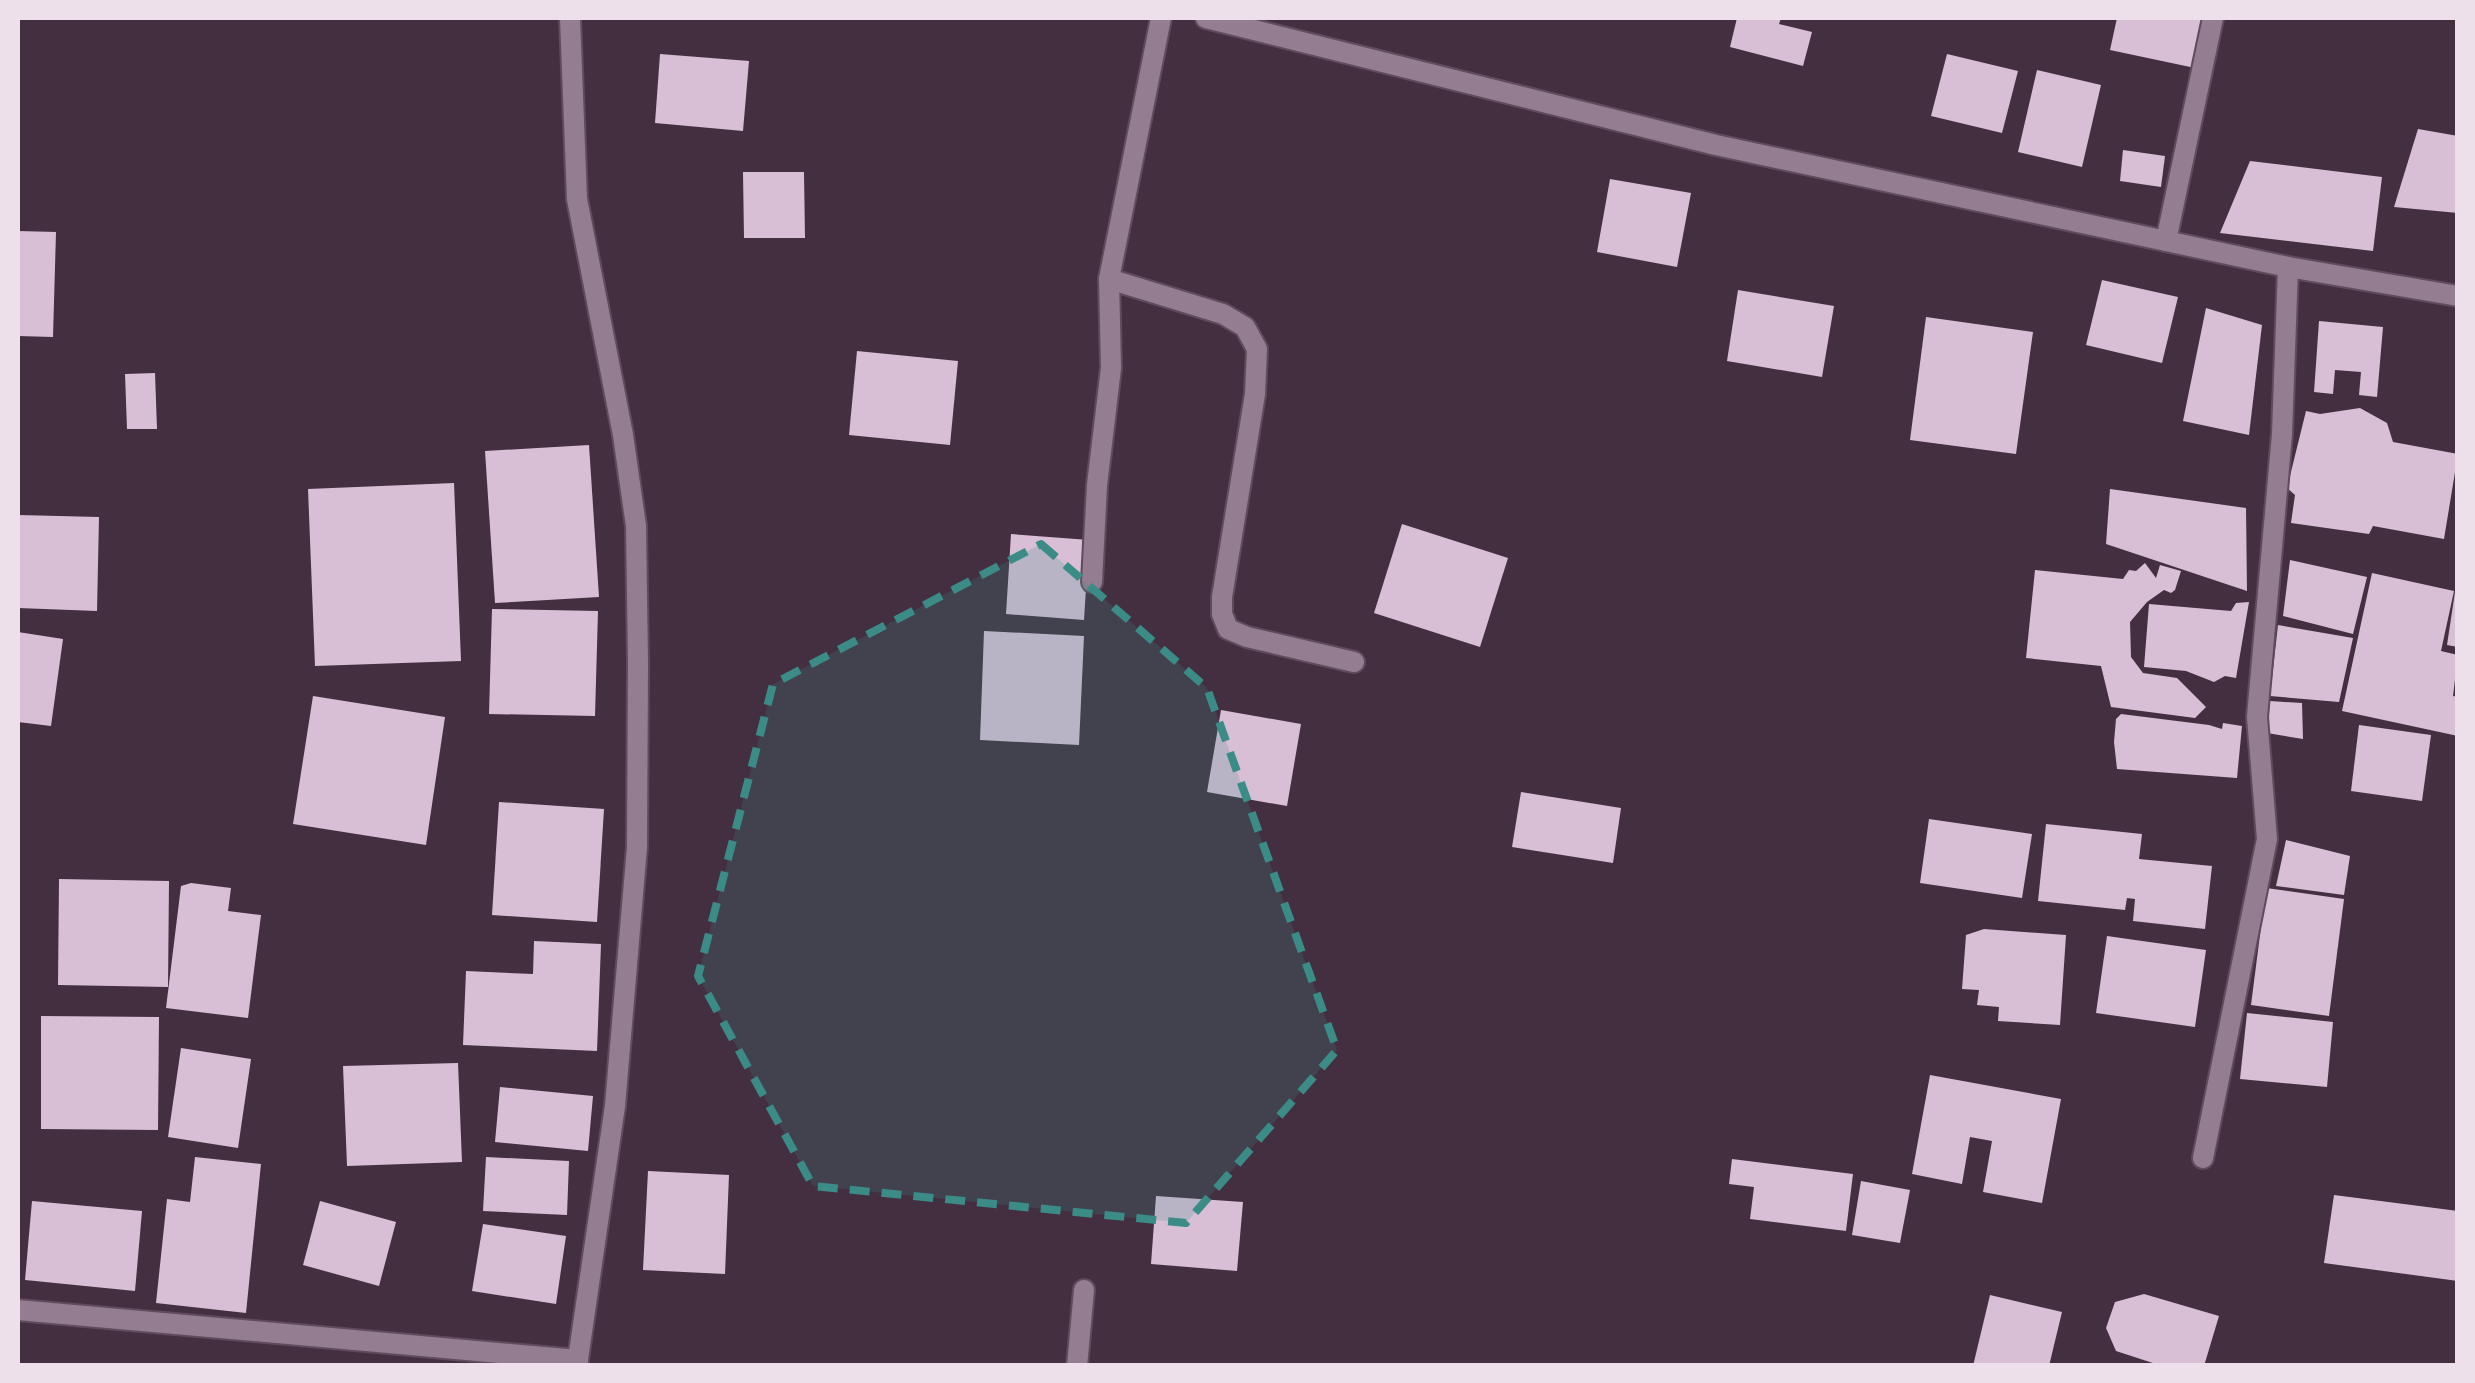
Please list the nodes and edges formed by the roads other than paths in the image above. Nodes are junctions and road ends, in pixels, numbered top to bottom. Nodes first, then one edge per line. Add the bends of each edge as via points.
1 (570, 18) edge
2 (1161, 18) edge
3 (1206, 18) edge
4 (2213, 18) edge
5 (2166, 241) junction
6 (2288, 267) junction
7 (1109, 280) junction
8 (2458, 296) edge
9 (1092, 582) dead end
10 (1354, 662) dead end
11 (2203, 1158) dead end
12 (1084, 1290) dead end
13 (18, 1310) edge
14 (578, 1363) edge
15 (1077, 1366) edge

1 - 14 street via 577,199 636,526 638,663 637,848 614,1106
2 - 7 street
3 - 5 street via 1716,145
4 - 5 street
5 - 6 street
6 - 8 street
6 - 11 street via 2282,434 2258,717 2267,839
7 - 9 street via 1111,368
7 - 10 street via 1223,314 1246,328 1256,349 1255,394 1222,614 1228,629 1247,637
12 - 15 street
13 - 14 street

